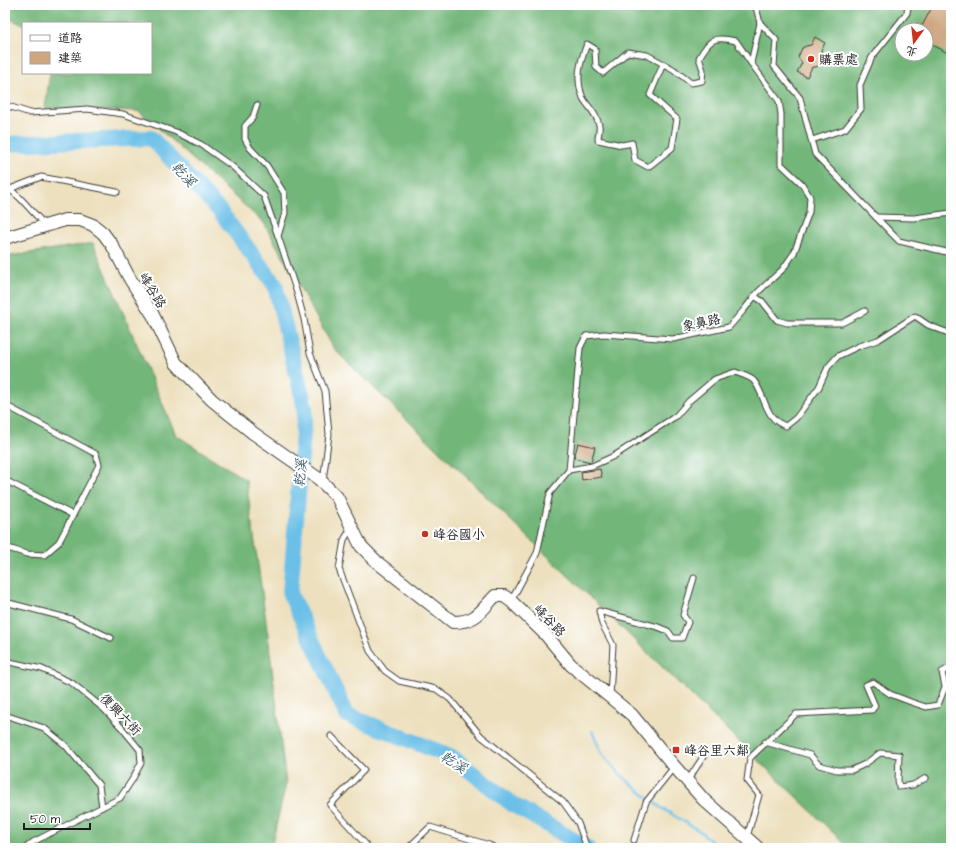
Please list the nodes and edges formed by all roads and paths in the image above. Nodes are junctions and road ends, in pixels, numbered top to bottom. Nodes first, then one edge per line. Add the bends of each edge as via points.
1 (753, 5) edge
2 (908, 5) edge
3 (760, 23) junction
4 (752, 63) junction
5 (663, 64) junction
6 (5, 105) edge
7 (257, 105) dead end
8 (812, 140) junction
9 (7, 187) edge
10 (117, 192) dead end
11 (951, 213) edge
12 (876, 217) junction
13 (46, 225) junction
14 (278, 236) junction
15 (5, 238) edge
16 (951, 253) edge
17 (754, 296) junction
18 (864, 311) dead end
19 (951, 334) edge
20 (5, 405) edge
21 (569, 470) junction
22 (5, 480) edge
23 (321, 481) junction
24 (73, 515) junction
25 (351, 527) junction
26 (5, 547) edge
27 (694, 578) dead end
28 (512, 601) junction
29 (5, 602) edge
30 (111, 638) dead end
31 (5, 661) edge
32 (951, 667) edge
33 (610, 697) junction
34 (5, 715) edge
35 (331, 736) dead end
36 (765, 742) junction
37 (705, 754) dead end
38 (674, 766) junction
39 (926, 778) dead end
40 (687, 780) junction
41 (102, 807) junction
42 (747, 838) junction
43 (634, 840) dead end
44 (488, 846) edge
45 (26, 848) edge
46 (369, 848) edge
47 (408, 848) edge
48 (495, 848) edge
49 (587, 848) edge
50 (758, 848) edge

1 - 3 lane via 756,7
2 - 8 lane via 906,13 872,57 860,85 861,110 845,129
3 - 4 lane
3 - 8 lane via 776,40 774,66 800,98
4 - 5 lane, 象鼻路 via 736,41 721,38 707,44 700,58 702,81 692,83
4 - 17 lane, 象鼻路 via 779,101 781,164 802,184 810,197 809,212 794,252 783,269
5 - 5 lane via 647,55 628,52 603,73 596,67 594,49 587,44 578,77 583,98 599,125 598,140 622,145 632,143 635,160 648,167 672,148 678,119 650,95
6 - 14 lane via 30,113 87,109 123,114 176,132 202,145 233,167 264,196
7 - 14 lane via 245,126 245,139 267,166 284,193 285,213
8 - 12 lane via 815,154
9 - 10 lane via 42,177
9 - 13 lane
11 - 12 lane via 914,218
12 - 16 lane via 899,241
13 - 15 street, 峰谷路
13 - 23 street, 峰谷路 via 65,220 80,220 93,225 103,233 153,315 176,363 212,400 253,433
14 - 23 lane via 304,319 310,353 325,391 329,434
17 - 18 lane via 762,301 777,320 787,323 842,323
17 - 21 lane, 象鼻路 via 728,327 673,339 604,334 586,336 580,348
19 - 21 lane via 928,325 916,316 878,340 838,356 828,367 819,387 796,418 786,426 777,423 771,415 754,380 735,372 715,379 689,400 676,416 614,456 592,466
20 - 24 lane via 96,454 100,465
21 - 28 lane via 550,493 537,553
22 - 24 lane
23 - 25 street via 336,497
24 - 26 lane via 59,542 44,555 27,554
25 - 28 street via 361,546 378,564 452,622 464,622 474,618 495,596 504,596
25 - 49 lane via 344,540 339,570 370,651 377,661 385,671 399,681 436,689 450,699 481,736 563,802 578,823
27 - 33 lane via 683,615 688,622 682,638 673,638 668,631 658,627 599,611 602,624 614,645
28 - 33 street, 峰谷路 via 571,665
29 - 30 lane via 71,619
31 - 41 lane, 復興六街 via 42,669 72,682 104,709 140,750 141,763 120,798
32 - 36 lane via 942,672 945,687 938,705 926,707 911,702 890,694 873,682 866,685 875,706 872,710 796,714
33 - 38 street, 峰谷路 via 632,715
34 - 41 lane via 44,728 65,745 99,785
35 - 46 lane via 364,770 330,805
36 - 39 lane via 810,756 819,765 837,770 852,770 880,752 899,755 899,787 913,785
36 - 42 lane via 750,758 747,780 759,795
37 - 40 lane
38 - 40 street, 峰谷路
38 - 43 lane via 646,802
40 - 42 street, 峰谷路 via 704,800
41 - 45 lane, 復興六街
42 - 50 street, 峰谷路
44 - 47 lane via 430,827
44 - 48 lane

